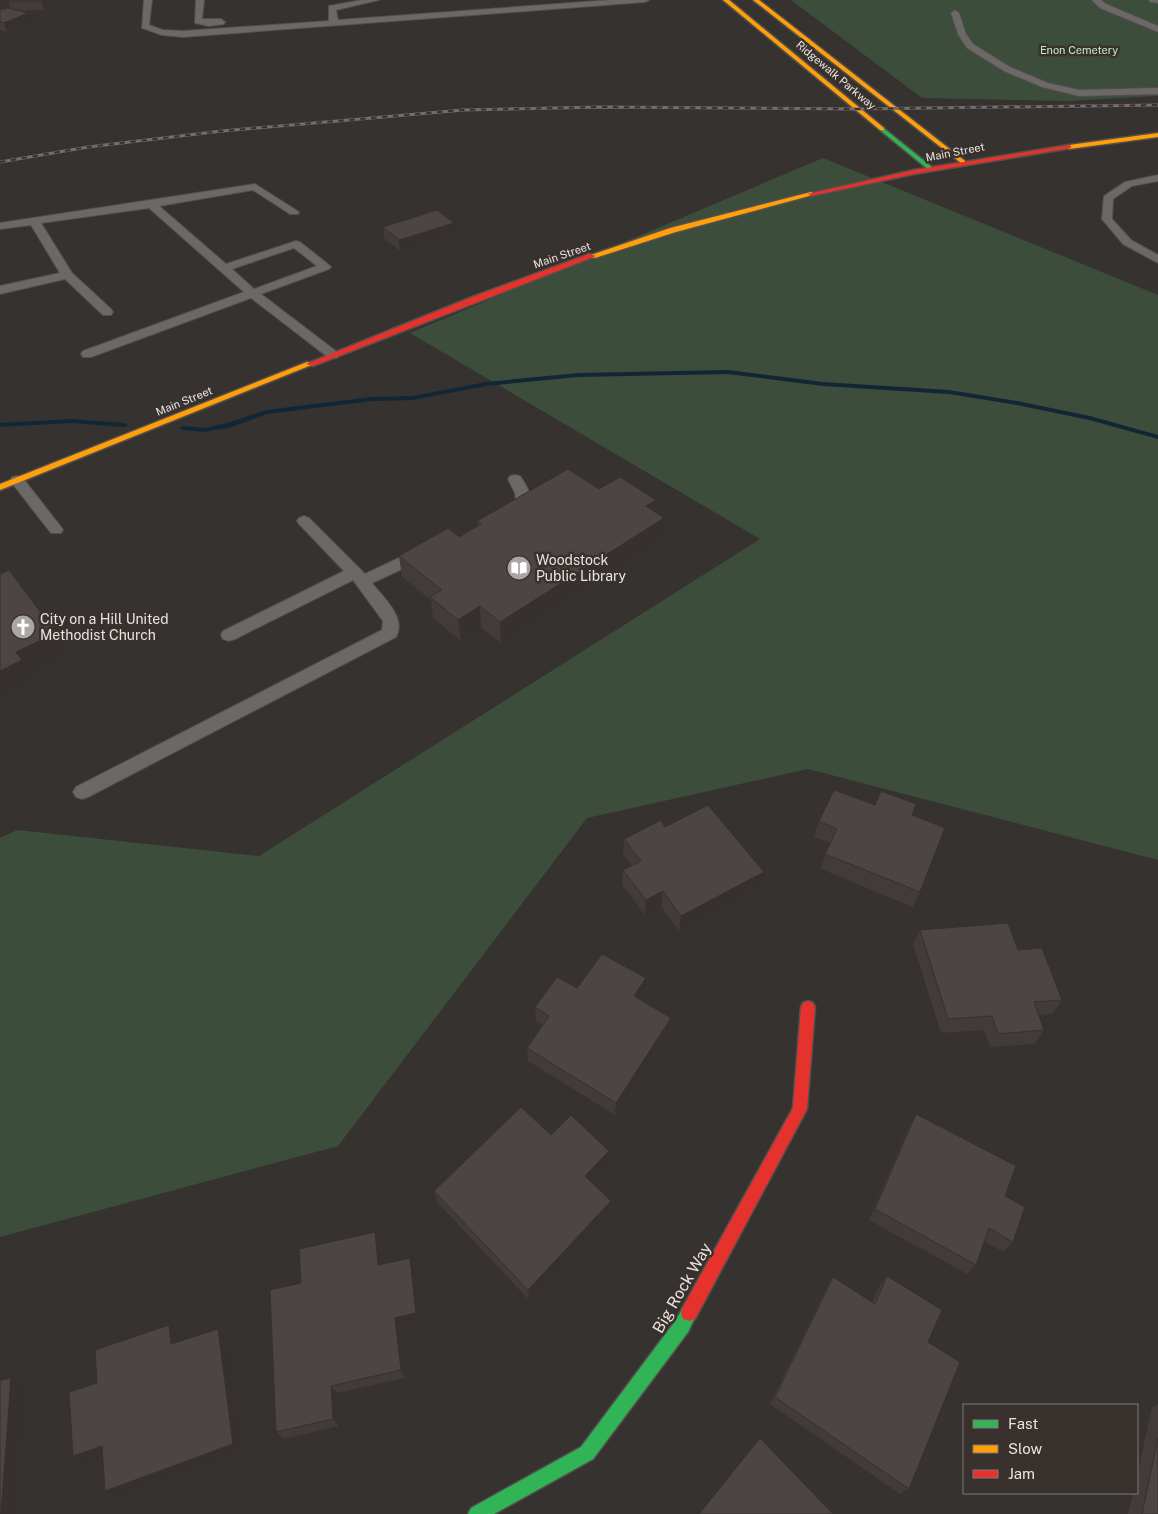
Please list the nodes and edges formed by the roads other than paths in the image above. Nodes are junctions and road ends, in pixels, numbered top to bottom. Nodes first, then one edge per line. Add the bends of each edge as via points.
1 (148, 0) edge
2 (200, 0) edge
3 (375, 0) edge
4 (645, 0) edge
5 (726, 0) edge
6 (756, 0) edge
7 (1096, 0) edge
8 (1153, 0) edge
9 (358, 1) edge
10 (1158, 1) edge
11 (955, 13) dead end
12 (334, 19) junction
13 (1158, 30) edge
14 (1158, 91) edge
15 (1158, 135) edge
16 (963, 162) junction
17 (931, 169) junction
18 (1158, 178) edge
19 (1129, 184) junction
20 (1151, 190) dead end
21 (151, 204) junction
22 (294, 212) dead end
23 (34, 220) junction
24 (0, 226) edge
25 (1158, 260) edge
26 (224, 268) junction
27 (68, 275) junction
28 (0, 290) edge
29 (252, 293) junction
30 (107, 312) dead end
31 (87, 354) dead end
32 (332, 355) junction
33 (515, 479) dead end
34 (17, 480) junction
35 (0, 487) edge
36 (503, 517) edge
37 (304, 521) dead end
38 (56, 530) dead end
39 (433, 549) edge
40 (359, 577) junction
41 (229, 635) dead end
42 (82, 792) dead end
43 (808, 1007) dead end
44 (477, 1514) edge

1 - 12 lane via 146,26 162,32 184,34
2 - 12 lane via 197,18 203,23
3 - 9 lane
4 - 12 lane
5 - 17 main road, Ridgewalk Parkway
6 - 16 main road, Ridgewalk Parkway
7 - 13 lane
8 - 10 lane
9 - 12 lane via 332,8
11 - 14 lane via 970,46 1007,69 1045,85 1079,93
15 - 16 main road, Main Street
16 - 17 main road, Main Street
17 - 32 main road, Main Street via 804,196 669,231 461,304
18 - 19 lane
19 - 20 lane
19 - 25 lane via 1108,198 1107,219 1127,242
21 - 22 lane via 255,187
21 - 23 lane
21 - 26 lane
23 - 24 lane
23 - 27 lane
26 - 29 lane
26 - 29 lane via 296,244 325,267
27 - 28 lane
27 - 30 lane
29 - 31 lane
29 - 32 lane
32 - 34 main road, Main Street
33 - 36 lane via 524,501 518,509
34 - 35 main road, Main Street
34 - 38 lane
37 - 40 lane
39 - 40 lane
40 - 41 lane
40 - 42 lane via 391,620 390,633
43 - 44 main road, Big Rock Way via 800,1108 682,1326 587,1453

